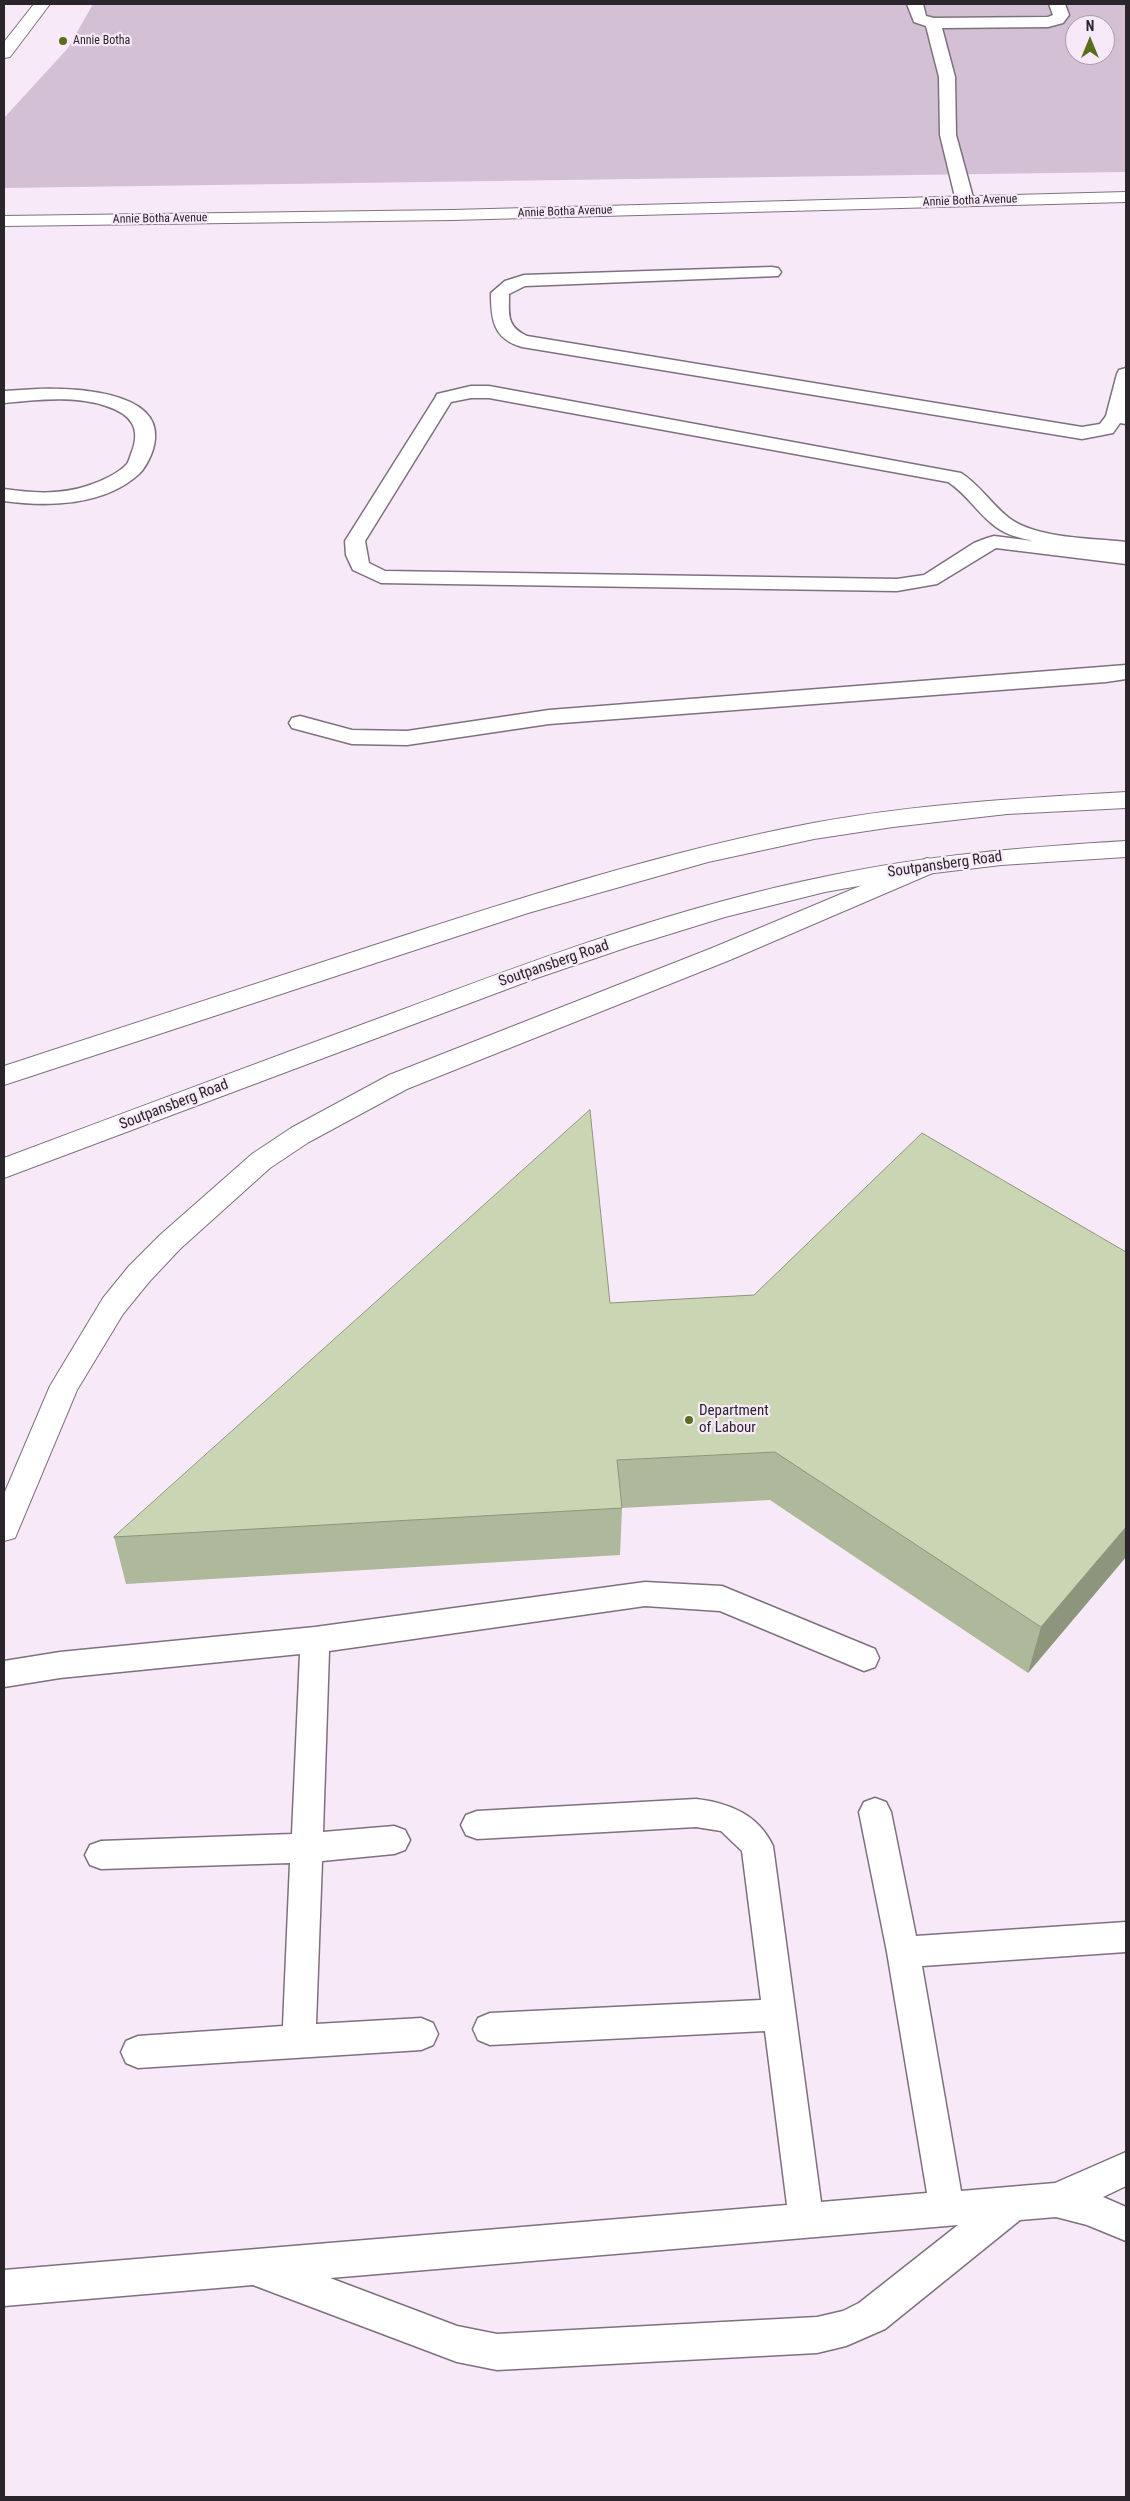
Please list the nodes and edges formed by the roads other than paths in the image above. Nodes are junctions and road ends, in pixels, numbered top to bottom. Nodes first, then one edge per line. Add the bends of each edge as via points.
1 (42, 4) edge
2 (915, 4) edge
3 (1057, 4) edge
4 (933, 23) junction
5 (4, 53) edge
6 (1126, 197) edge
7 (965, 201) junction
8 (4, 220) edge
9 (772, 272) dead end
10 (1126, 374) edge
11 (4, 397) edge
12 (1121, 417) edge
13 (4, 495) edge
14 (1126, 548) edge
15 (1126, 558) edge
16 (1126, 672) edge
17 (300, 724) dead end
18 (1126, 800) edge
19 (1126, 848) edge
20 (927, 866) junction
21 (4, 1076) edge
22 (4, 1168) edge
23 (4, 1529) edge
24 (315, 1640) junction
25 (864, 1658) dead end
26 (4, 1674) edge
27 (875, 1812) dead end
28 (477, 1825) dead end
29 (394, 1840) dead end
30 (306, 1848) junction
31 (101, 1855) dead end
32 (1126, 1937) edge
33 (903, 1952) junction
34 (780, 2015) junction
35 (490, 2029) dead end
36 (421, 2034) dead end
37 (299, 2041) junction
38 (138, 2052) dead end
39 (1126, 2168) edge
40 (1056, 2200) junction
41 (1012, 2204) junction
42 (947, 2209) junction
43 (806, 2222) junction
44 (1126, 2224) edge
45 (252, 2267) junction
46 (4, 2288) edge

1 - 5 main road
2 - 4 lane via 919,19
3 - 4 lane via 1061,15 1057,20 1048,22
4 - 7 lane via 947,77 948,135
6 - 7 main road, Annie Botha Avenue
7 - 8 main road, Annie Botha Avenue via 452,215
9 - 12 lane via 516,282 500,293 500,320 504,330 522,341 1082,433 1106,429
10 - 12 lane
11 - 13 lane via 86,395 120,404 142,420 146,430 145,444 135,467 114,482 62,498 24,499
14 - 15 lane via 1015,530 1002,522 967,484 954,478 489,392 444,398 355,540 360,566 381,577 391,578 898,585 930,580 981,546 994,542
16 - 17 lane via 549,717 396,740 358,738
18 - 21 main road via 1007,806 893,820 814,831 707,854 520,907
19 - 20 main road, Soutpansberg Road
20 - 22 main road, Soutpansberg Road via 824,885 582,952
20 - 23 main road via 721,954 398,1082 300,1135 261,1161 170,1242 113,1306 64,1386
24 - 25 lane via 645,1594 722,1599
24 - 26 lane via 60,1665
24 - 30 lane
27 - 33 lane
28 - 34 lane via 696,1813 725,1817 744,1829 758,1846
29 - 30 lane
30 - 31 lane
30 - 37 lane
32 - 33 lane
33 - 42 lane
34 - 35 lane
34 - 43 lane
36 - 37 lane
37 - 38 lane
39 - 40 lane
40 - 41 lane
40 - 44 lane via 1088,2208
41 - 42 lane
41 - 45 lane via 872,2316 846,2328 818,2335 497,2352 457,2344
42 - 43 lane
43 - 45 lane
45 - 46 lane

